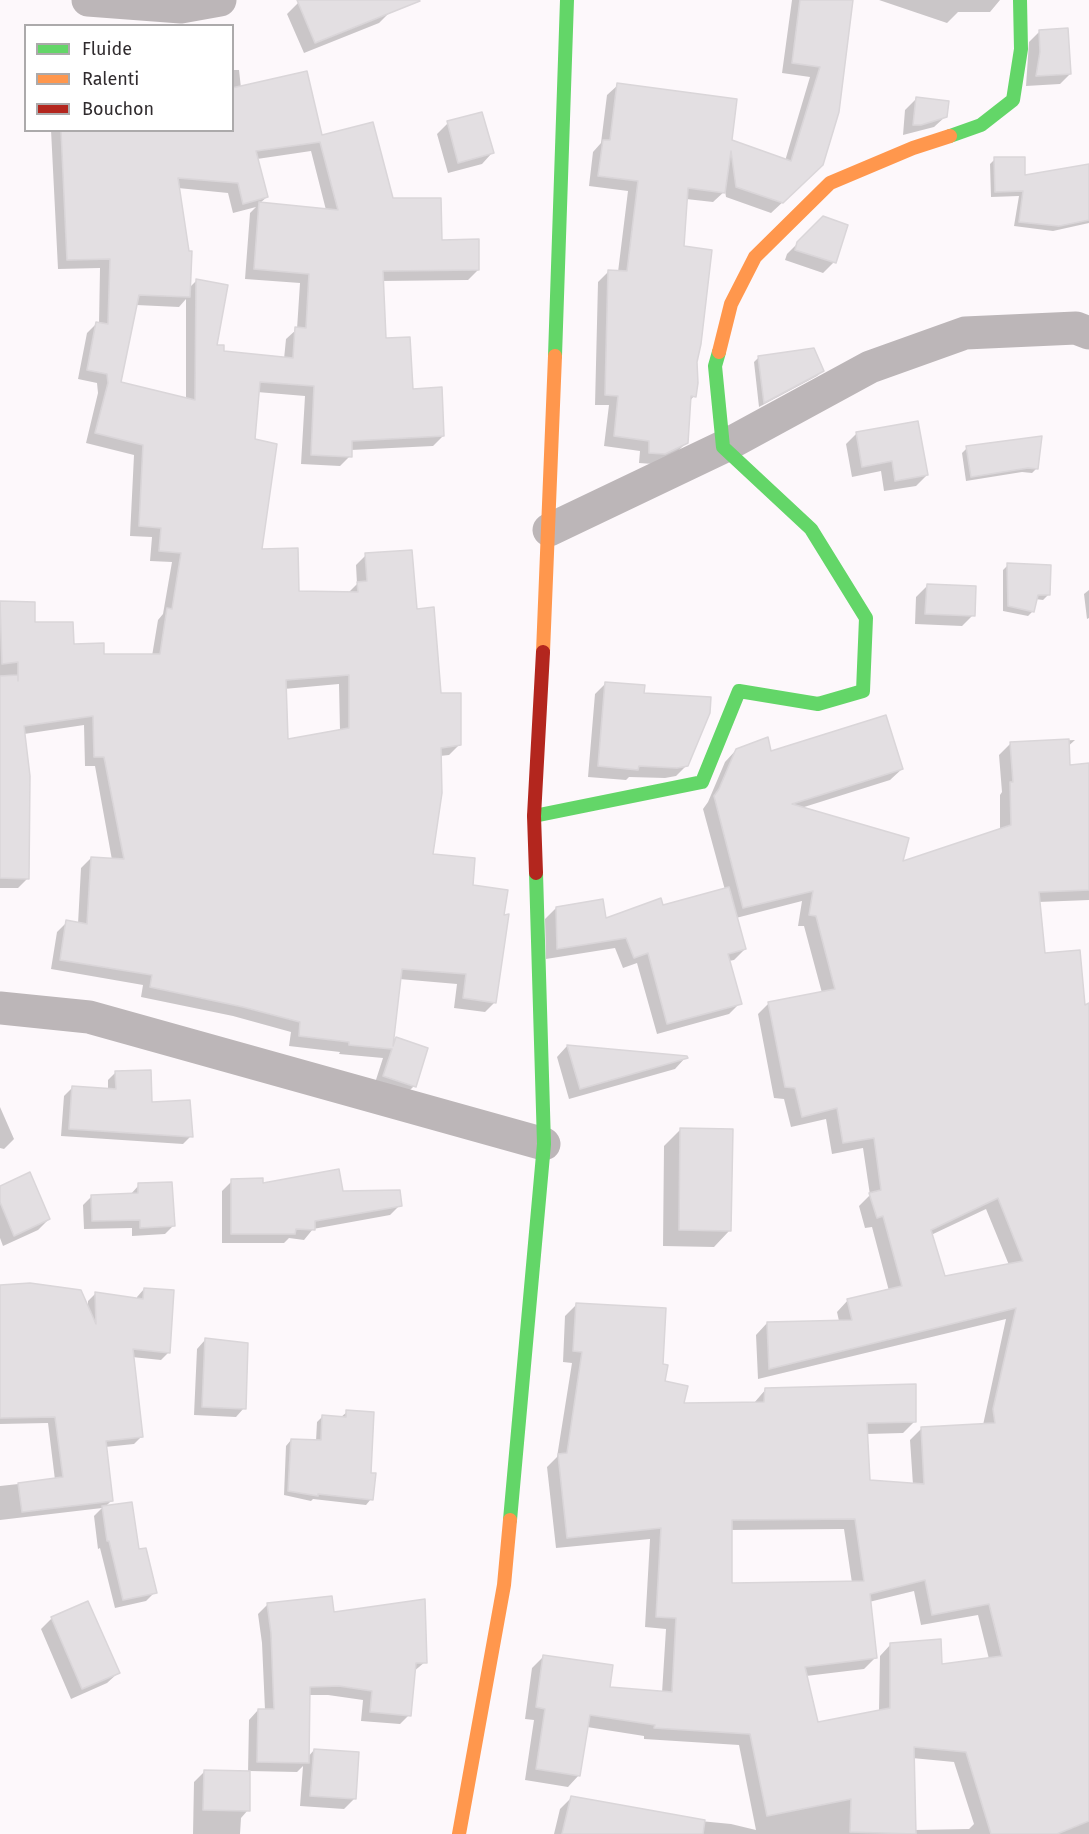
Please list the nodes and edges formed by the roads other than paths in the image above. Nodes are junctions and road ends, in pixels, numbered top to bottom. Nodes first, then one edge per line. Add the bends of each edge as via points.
1 (88, 0) edge
2 (220, 0) edge
3 (567, 0) edge
4 (1020, 0) edge
5 (1089, 333) edge
6 (723, 447) junction
7 (549, 530) junction
8 (534, 816) junction
9 (0, 1008) edge
10 (544, 1144) junction
11 (459, 1834) edge

1 - 2 street via 181,7
3 - 7 street
4 - 6 street via 1021,49 1013,100 981,125 830,183 755,257 731,304 715,366
5 - 6 street via 1076,328 965,333 870,367
6 - 7 street
6 - 8 street via 811,529 866,618 863,691 818,704 739,691 702,782
7 - 8 street
8 - 10 street
9 - 10 street via 89,1017
10 - 11 street via 504,1586

